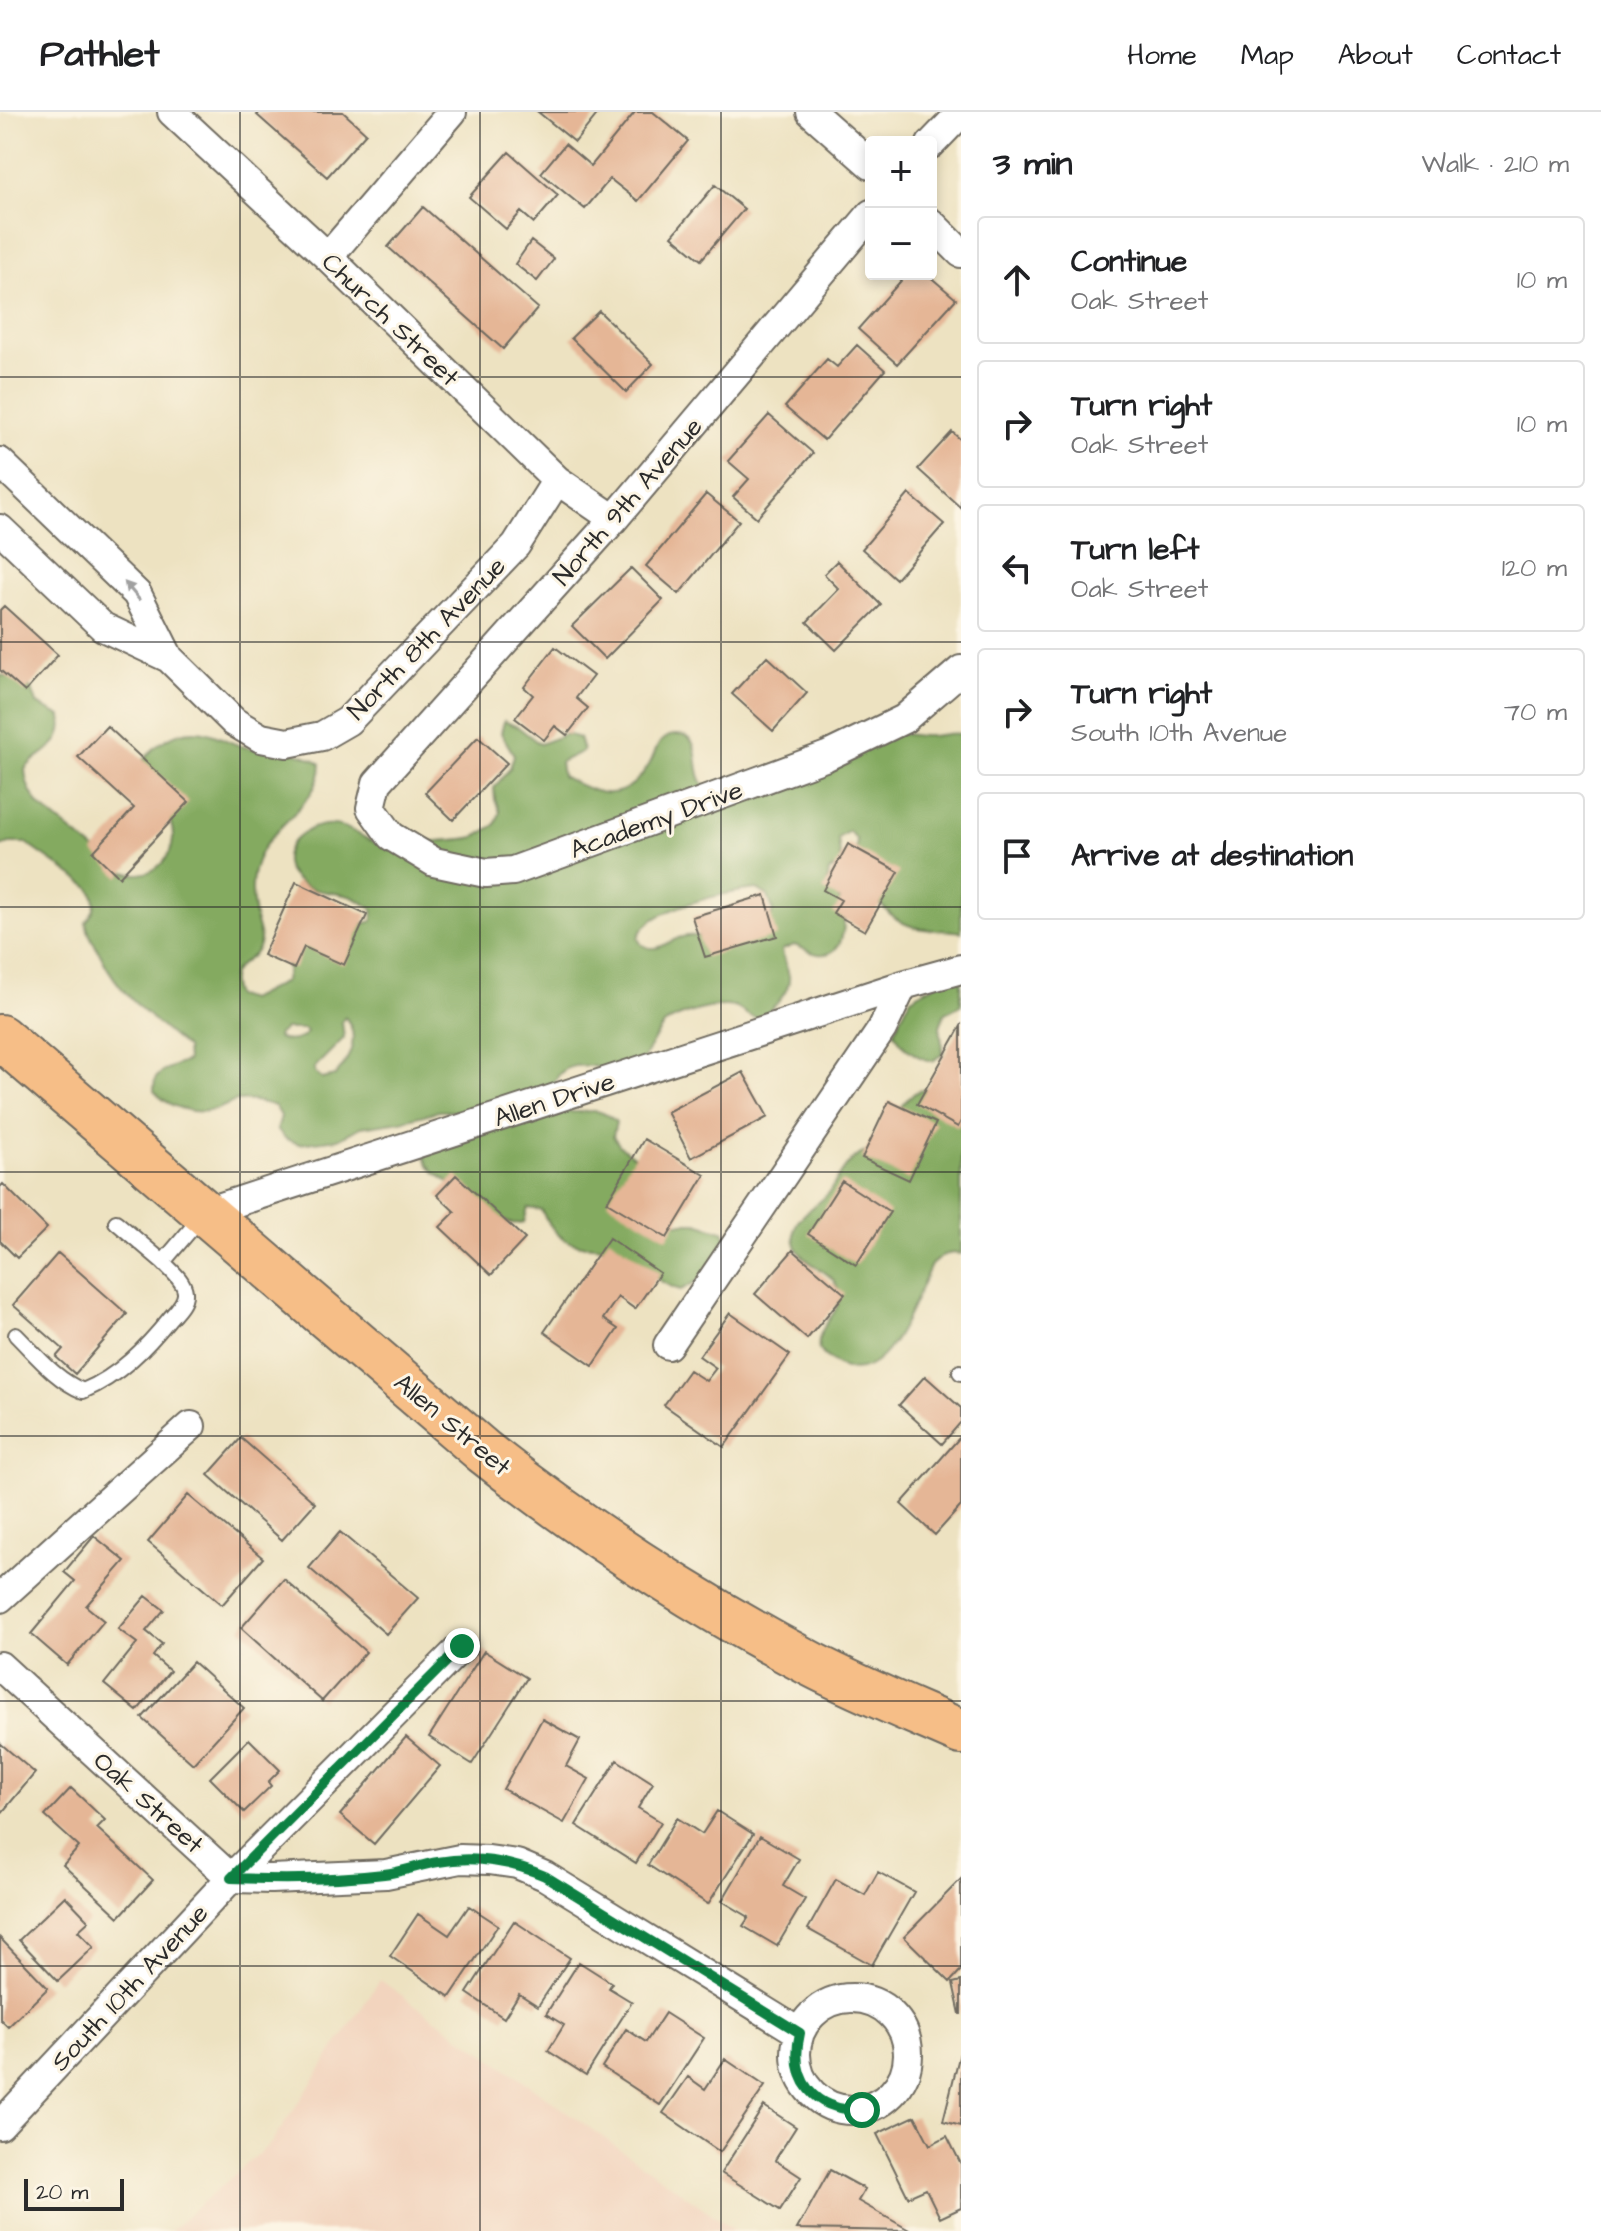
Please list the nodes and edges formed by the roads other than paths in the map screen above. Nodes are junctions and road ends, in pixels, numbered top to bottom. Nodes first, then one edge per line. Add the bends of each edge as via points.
1 (172, 112) edge
2 (452, 112) edge
3 (811, 112) edge
4 (961, 113) edge
5 (937, 138) edge
6 (865, 160) edge
7 (865, 221) edge
8 (937, 229) edge
9 (961, 253) edge
10 (328, 257) junction
11 (0, 462) edge
12 (557, 480) junction
13 (614, 519) junction
14 (0, 529) edge
15 (169, 658) junction
16 (961, 670) edge
17 (377, 783) joint
18 (961, 969) edge
19 (903, 985) junction
20 (0, 1037) edge
21 (206, 1212) junction
22 (116, 1222) dead end
23 (163, 1262) junction
24 (16, 1335) dead end
25 (668, 1345) dead end
26 (191, 1426) dead end
27 (0, 1598) edge
28 (462, 1646) dead end
29 (0, 1666) edge
30 (960, 1730) edge
31 (231, 1878) junction
32 (800, 2033) junction
33 (0, 2125) edge

1 - 10 street, Church Street
2 - 10 street
3 - 6 street
4 - 5 street
7 - 13 street, North 9th Avenue
8 - 9 street
10 - 12 street, Church Street
15 -> 11 street via 137,594
12 - 13 street, Church Street
12 - 15 street, North 8th Avenue via 516,545 348,721 322,736 287,743 261,738 234,722
13 - 17 street, North 9th Avenue
14 - 15 street via 103,627
16 - 17 street, Academy Drive via 904,719 827,756 513,871 486,873 434,862 391,836 371,808
18 - 19 street, Allen Drive
19 - 21 street, Allen Drive
19 - 25 street via 882,1029
20 - 21 main road, Allen Street
21 - 23 lane
21 - 30 main road, Allen Street via 546,1500 681,1591 762,1637
22 - 23 lane
23 - 24 lane via 182,1282 184,1301 143,1351 99,1385 83,1391 74,1388
26 - 27 street
28 - 31 street, South 10th Avenue
29 - 31 street, Oak Street
31 - 32 street via 386,1874 460,1859 517,1864 545,1876
31 - 33 street, South 10th Avenue
32 - 32 street via 797,2067 814,2096 828,2106 853,2110 878,2104 902,2080 908,2045 891,2013 876,2003 858,1998 824,2006

